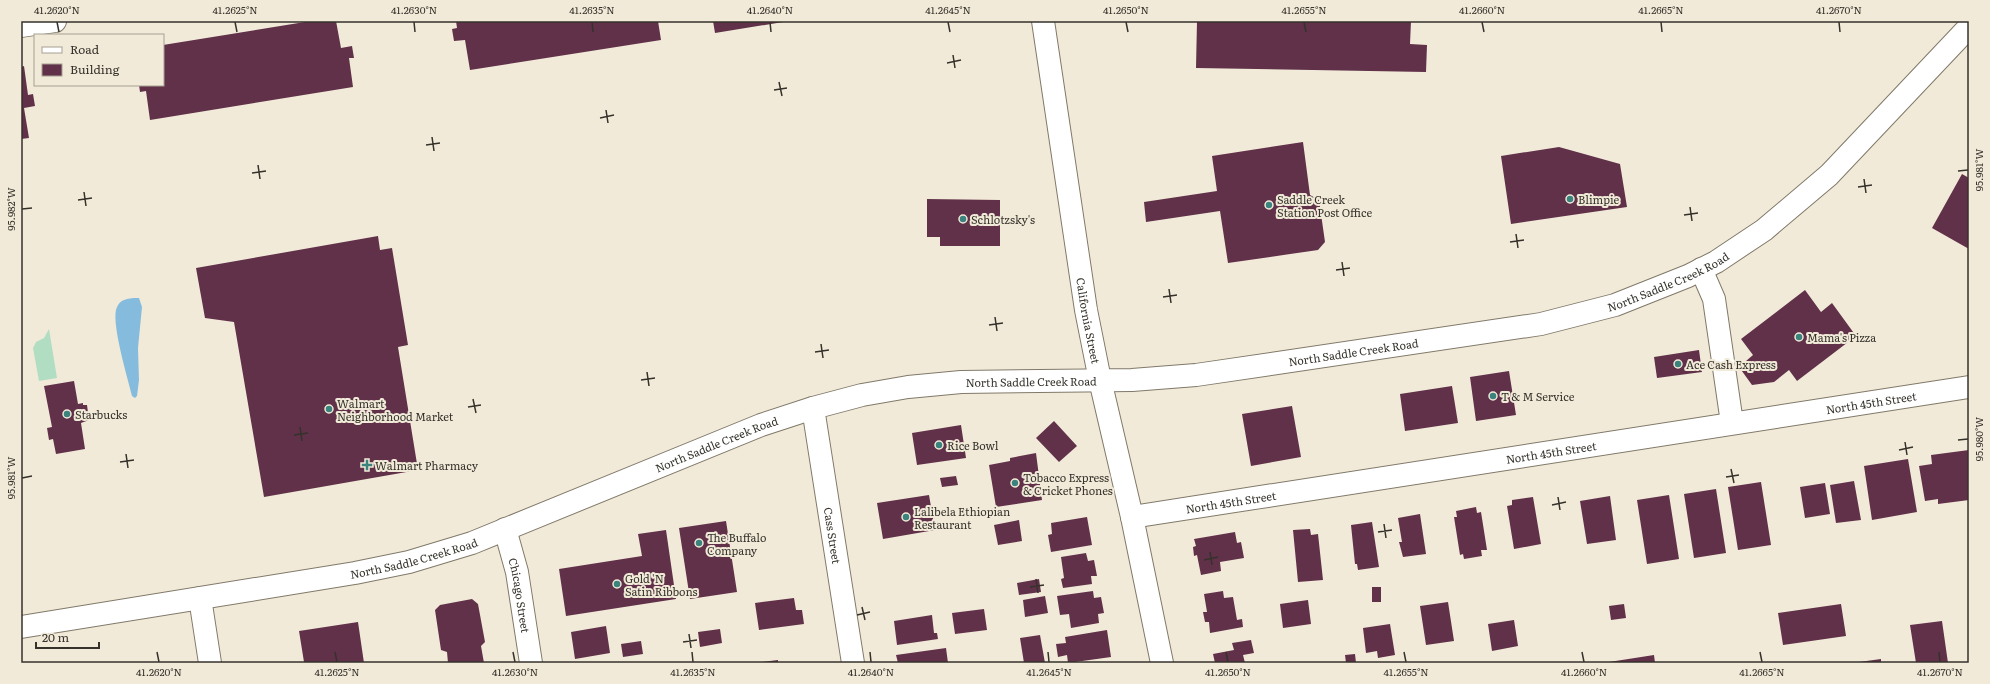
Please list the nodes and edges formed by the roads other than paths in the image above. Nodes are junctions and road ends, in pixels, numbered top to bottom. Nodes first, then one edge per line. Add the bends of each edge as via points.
1 (55, 21) edge
2 (1043, 21) edge
3 (21, 26) edge
4 (1969, 27) edge
5 (1701, 269) junction
6 (1100, 380) junction
7 (1969, 387) edge
8 (813, 408) junction
9 (1732, 423) junction
10 (1132, 517) junction
11 (505, 529) junction
12 (200, 598) junction
13 (21, 627) edge
14 (210, 663) edge
15 (531, 663) edge
16 (852, 663) edge
17 (1162, 663) edge

1 - 3 main road
2 - 6 main road, California Street via 1085,303
4 - 5 main road, North Saddle Creek Road via 1829,175 1764,230
5 - 6 main road, North Saddle Creek Road via 1615,305 1545,323 1231,370 1164,378
5 - 9 main road via 1714,299
6 - 8 main road, North Saddle Creek Road via 943,383 876,393
6 - 10 main road, California Street
7 - 9 main road, North 45th Street
8 - 11 main road, North Saddle Creek Road via 738,435
8 - 16 main road, Cass Street
9 - 10 main road, North 45th Street
10 - 17 main road, California Street
11 - 12 main road, North Saddle Creek Road via 446,551 384,568
11 - 15 main road, Chicago Street via 517,572
12 - 13 main road, North Saddle Creek Road
12 - 14 main road

